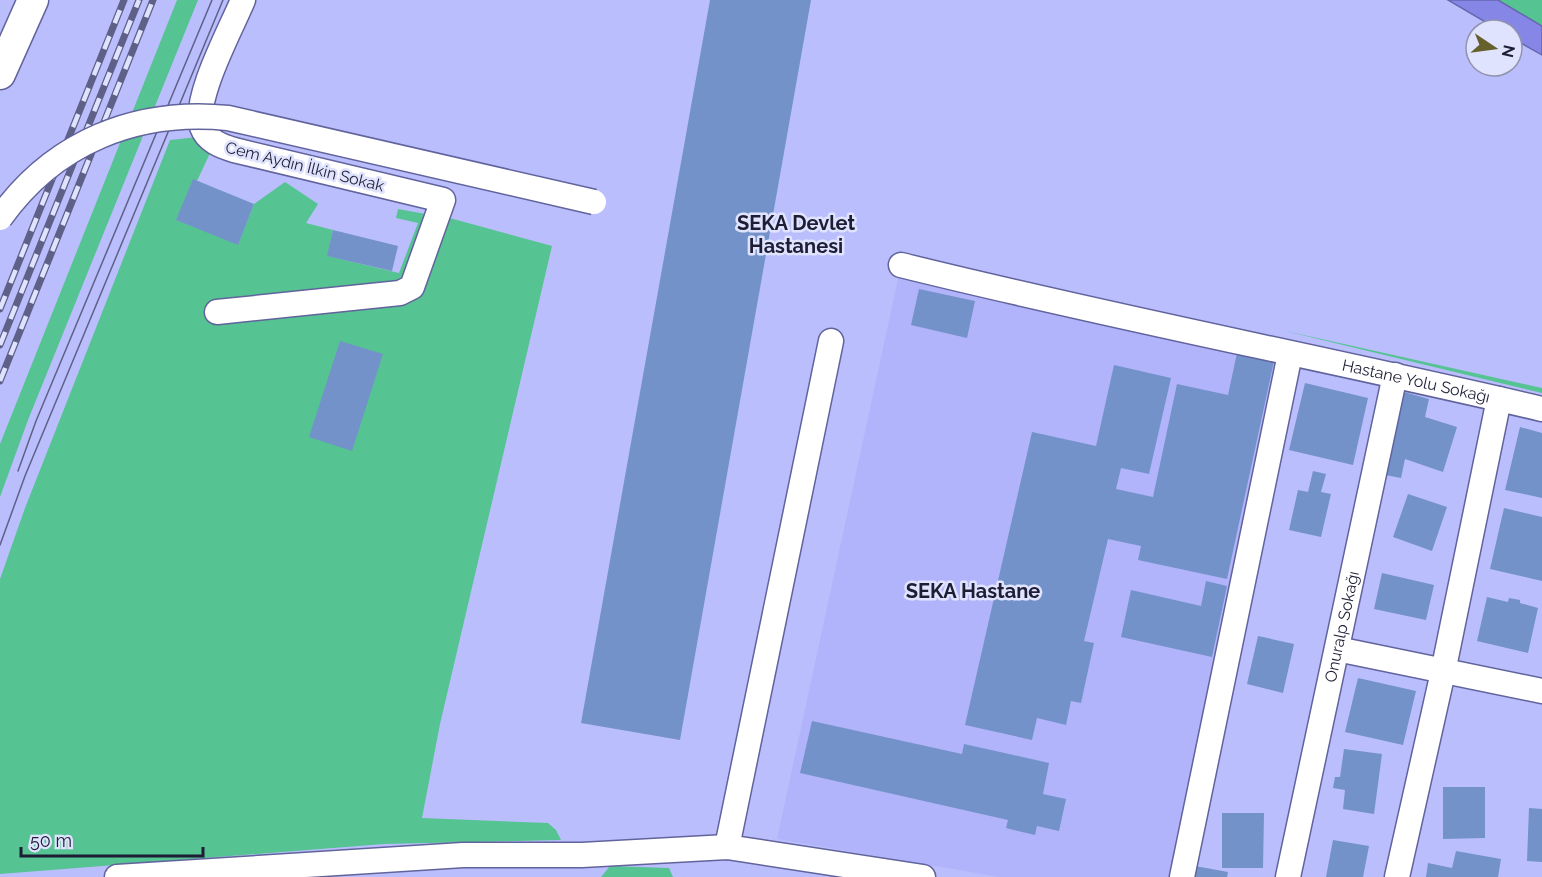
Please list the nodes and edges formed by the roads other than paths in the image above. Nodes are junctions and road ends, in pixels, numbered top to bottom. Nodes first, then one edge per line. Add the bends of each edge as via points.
1 (33, 0) edge
2 (243, 0) edge
3 (0, 74) edge
4 (594, 202) dead end
5 (0, 218) edge
6 (901, 265) dead end
7 (217, 312) dead end
8 (831, 341) dead end
9 (1290, 354) junction
10 (1395, 375) junction
11 (1499, 399) junction
12 (1542, 409) edge
13 (1337, 649) junction
14 (1443, 672) junction
15 (1542, 691) edge
16 (727, 847) junction
17 (117, 877) edge
18 (923, 877) edge
19 (1182, 877) edge
20 (1288, 877) edge
21 (1397, 877) edge

1 - 3 main road
2 - 7 street, Cem Aydın İlkin Sokak via 200,105 200,123 209,138 234,150 443,201 412,287 400,293
4 - 5 street, bridge via 228,118 177,116 129,125 78,148 29,183
6 - 9 street, Hastane Yolu Sokağı
8 - 16 street
9 - 10 street, Hastane Yolu Sokağı
9 - 19 street
10 - 11 street, Hastane Yolu Sokağı
10 - 13 street, Onuralp Sokağı
11 - 12 street, Hastane Yolu Sokağı
11 - 14 street
13 - 14 street
13 - 20 street, Onuralp Sokağı
14 - 15 street
14 - 21 street
16 - 17 street via 582,855 463,855
16 - 18 street

